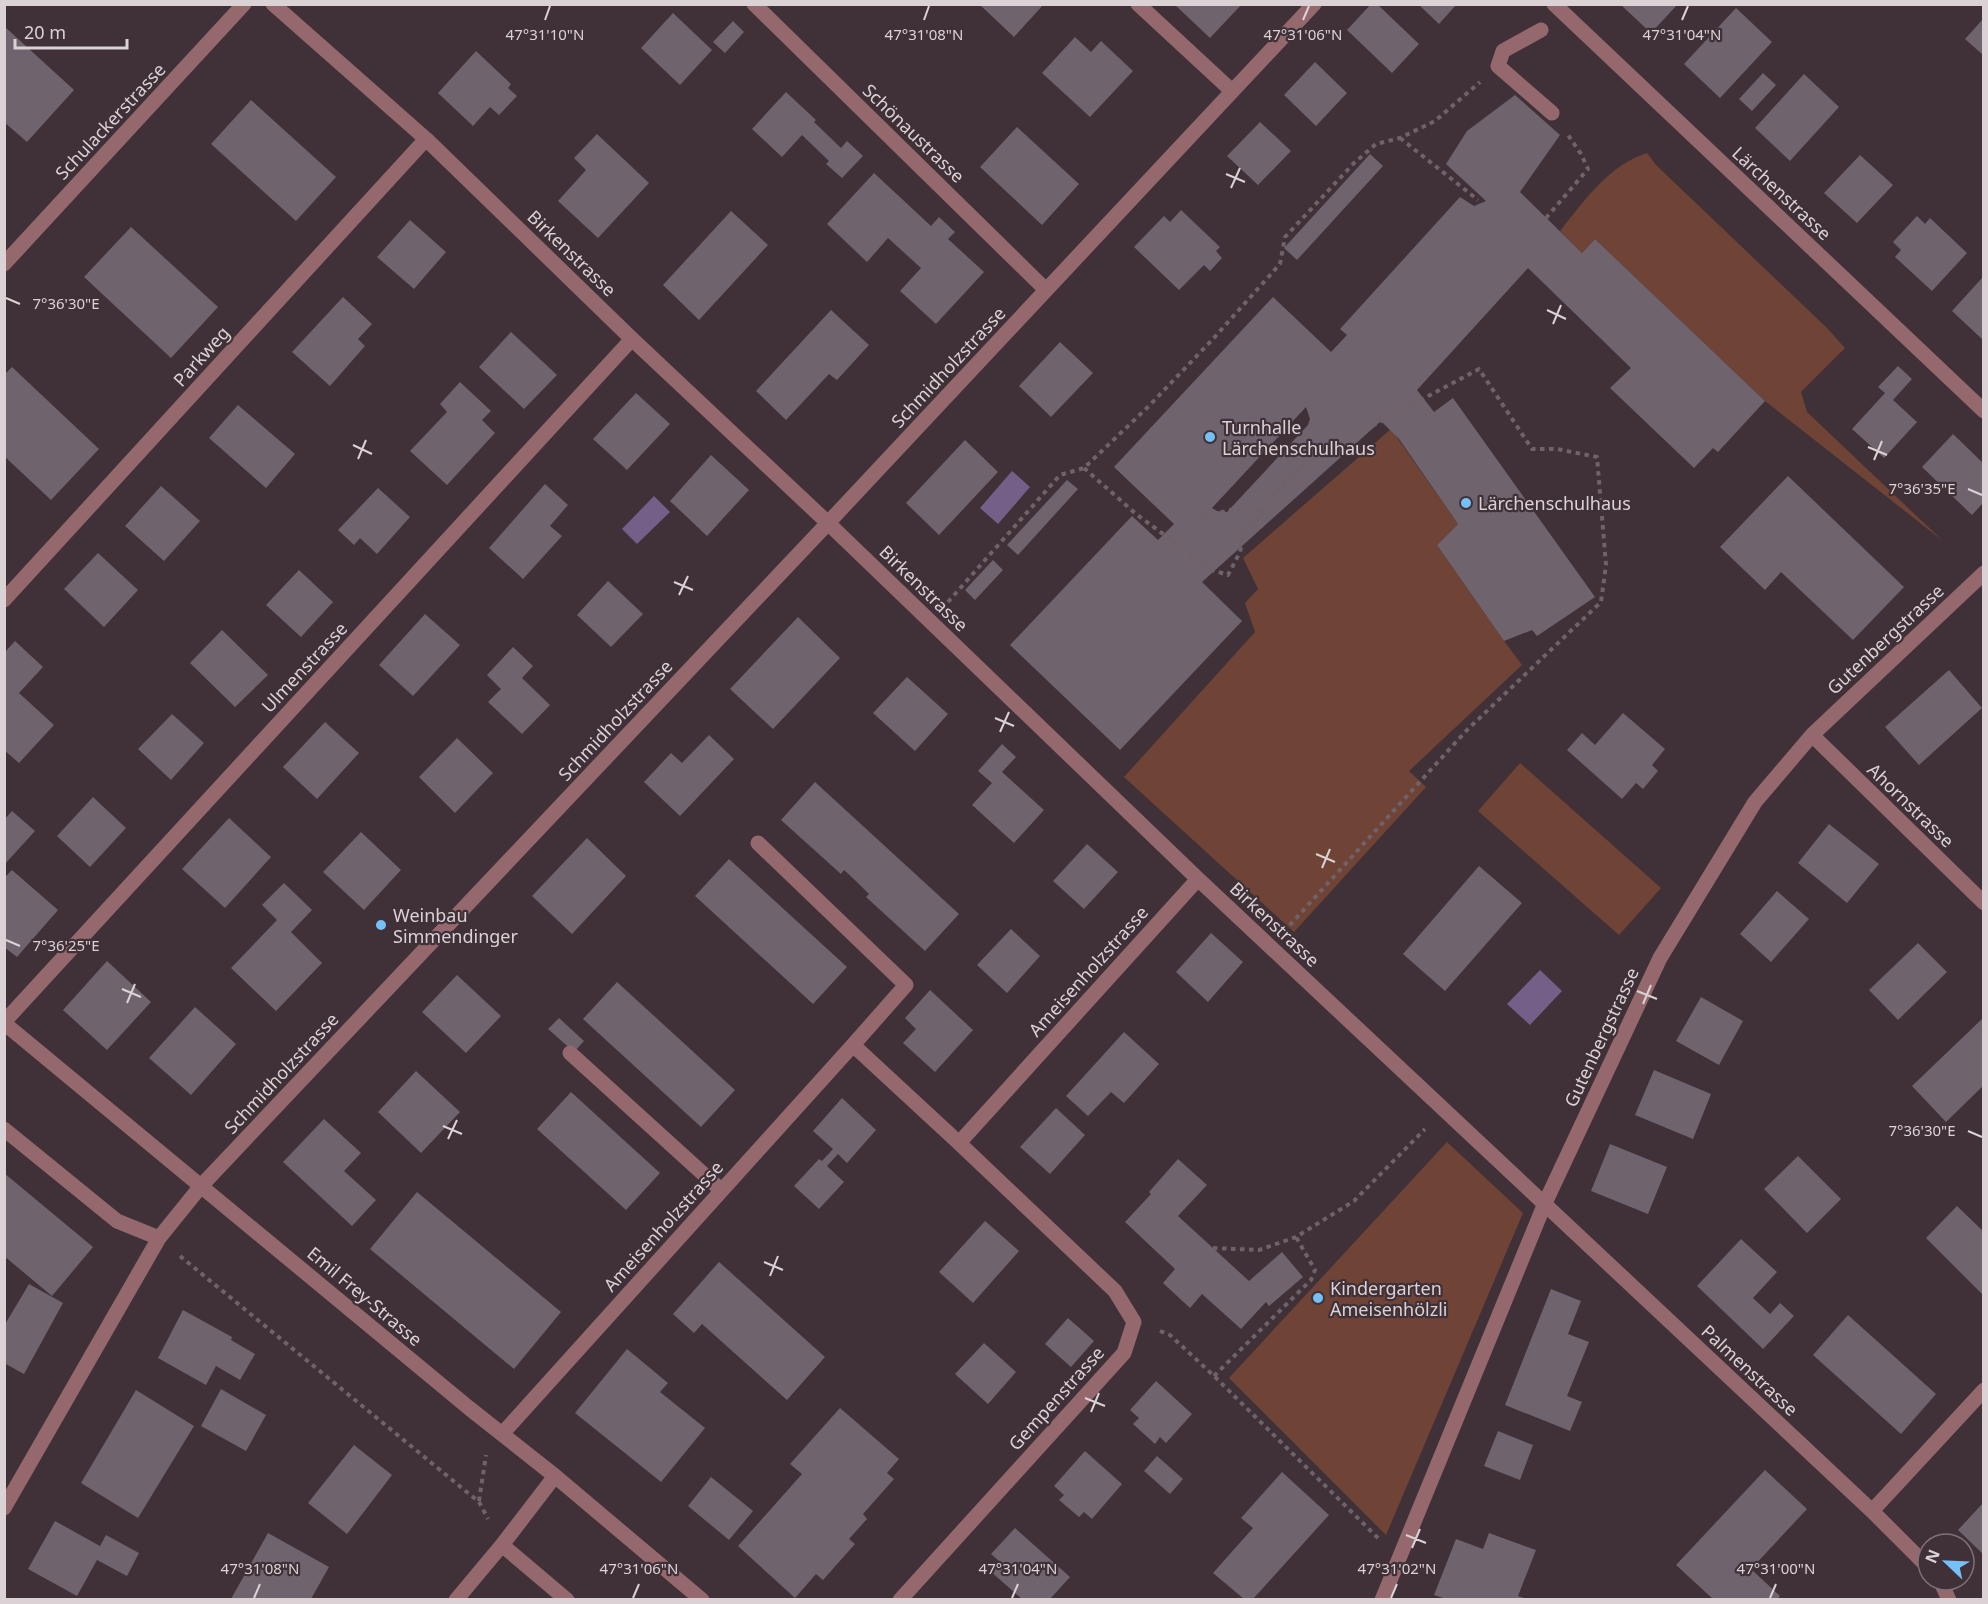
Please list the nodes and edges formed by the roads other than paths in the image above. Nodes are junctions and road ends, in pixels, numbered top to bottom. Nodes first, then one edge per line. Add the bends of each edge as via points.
1 (244, 4) edge
2 (273, 4) edge
3 (754, 4) edge
4 (1138, 4) edge
5 (1314, 4) edge
6 (1554, 4) edge
7 (1541, 30) dead end
8 (1232, 91) junction
9 (1552, 112) road end
10 (426, 139) junction
11 (4, 264) edge
12 (1046, 290) junction
13 (632, 339) junction
14 (1983, 411) edge
15 (828, 523) junction
16 (1983, 573) edge
17 (4, 600) edge
18 (1812, 735) junction
19 (758, 843) dead end
20 (1198, 879) junction
21 (1983, 903) edge
22 (4, 1023) edge
23 (853, 1045) junction
24 (570, 1053) dead end
25 (4, 1129) edge
26 (959, 1143) junction
27 (201, 1186) junction
28 (721, 1190) junction
29 (1545, 1203) junction
30 (159, 1239) junction
31 (1983, 1390) edge
32 (502, 1434) junction
33 (555, 1476) junction
34 (4, 1508) edge
35 (1872, 1511) junction
36 (502, 1545) junction
37 (1916, 1555) edge
38 (456, 1599) edge
39 (567, 1599) edge
40 (702, 1599) edge
41 (900, 1599) edge
42 (1382, 1599) edge

1 - 11 street, Schulackerstrasse
2 - 10 street, Birkenstrasse
3 - 12 street, Schönaustrasse
4 - 8 street
5 - 8 street, Schmidholzstrasse
6 - 14 street, Lärchenstrasse
7 - 9 street via 1503,51 1498,66
8 - 12 street, Schmidholzstrasse
10 - 13 street, Birkenstrasse
10 - 17 street, Parkweg
12 - 15 street, Schmidholzstrasse
13 - 15 street, Birkenstrasse
13 - 22 street, Ulmenstrasse
15 - 20 street, Birkenstrasse
15 - 27 street, Schmidholzstrasse
16 - 18 street, Gutenbergstrasse
18 - 21 street, Ahornstrasse
18 - 29 street, Gutenbergstrasse via 1755,802 1660,958
19 - 23 street, Ameisenholzstrasse via 906,985
20 - 26 street, Ameisenholzstrasse
20 - 29 street, Birkenstrasse
22 - 27 street, Emil Frey-Strasse
23 - 26 street
23 - 28 street, Ameisenholzstrasse
24 - 28 street
25 - 30 street via 117,1221
26 - 41 street, Gempenstrasse via 1115,1291 1134,1322 1124,1353
27 - 30 street, Schmidholzstrasse
27 - 32 street, Emil Frey-Strasse
28 - 32 street, Ameisenholzstrasse
29 - 35 street, Palmenstrasse
29 - 42 street, Gutenbergstrasse
30 - 34 street, Schmidholzstrasse
31 - 35 street
32 - 33 street, Emil Frey-Strasse
33 - 36 street
33 - 40 street, Emil Frey-Strasse
35 - 37 street, Palmenstrasse
36 - 38 street
36 - 39 street

